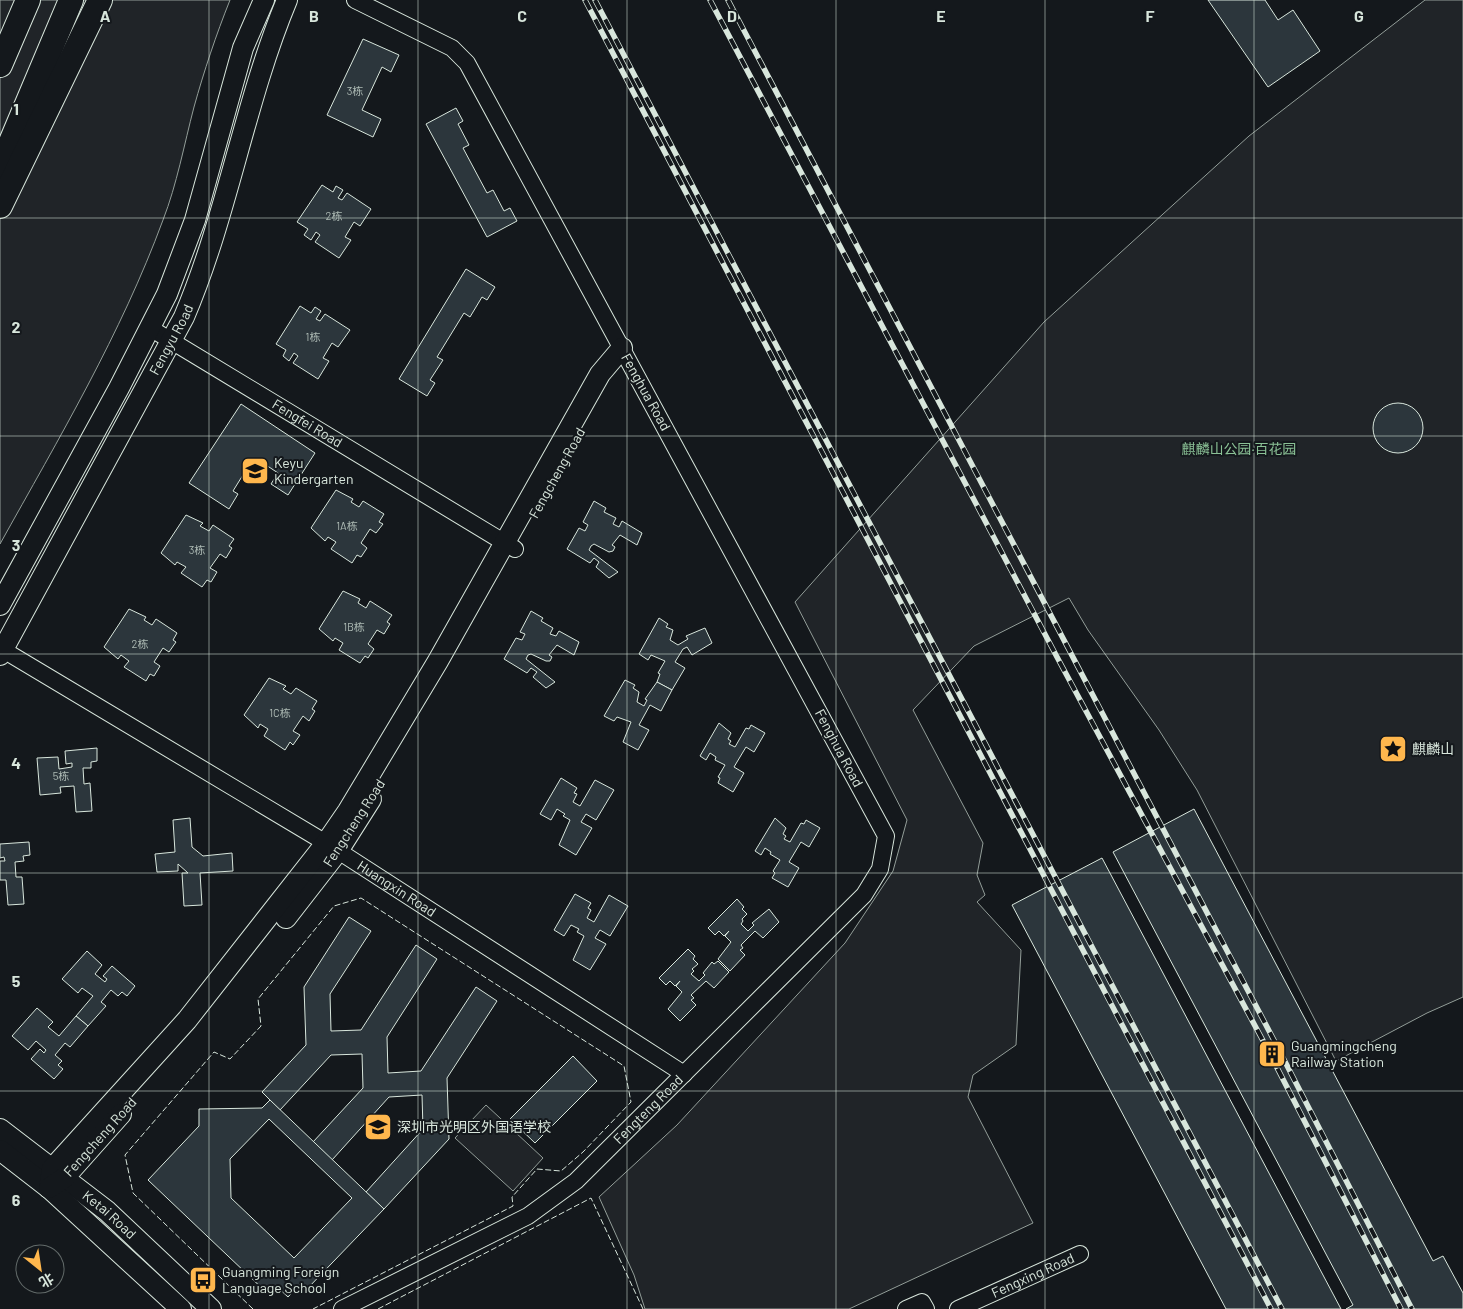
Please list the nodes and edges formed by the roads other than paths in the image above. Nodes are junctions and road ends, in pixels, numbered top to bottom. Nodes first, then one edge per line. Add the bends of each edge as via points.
1 (28, 0) edge
2 (71, 0) edge
3 (100, 0) edge
4 (264, 0) edge
5 (288, 0) edge
6 (355, 0) edge
7 (0, 65) edge
8 (0, 168) edge
9 (0, 206) edge
10 (150, 328) junction
11 (172, 340) junction
12 (626, 354) junction
13 (510, 546) junction
14 (0, 606) edge
15 (1, 651) edge
16 (886, 836) joint
17 (332, 847) junction
18 (684, 1074) junction
19 (0, 1129) edge
20 (0, 1150) edge
21 (55, 1178) junction
22 (1080, 1254) dead end
23 (924, 1305) edge
24 (181, 1309) edge
25 (211, 1309) edge
26 (342, 1309) edge
27 (906, 1309) edge
28 (958, 1309) edge

1 - 7 highway
2 - 8 highway
3 - 9 highway
4 - 10 main road, Fengyu Road via 240,57 195,220 167,294
5 - 11 main road, Fengyu Road via 262,65 205,266
6 - 12 street, Fenghua Road via 452,48 467,63
10 - 11 street, Fengfei Road
10 - 14 main road, Fengyu Road
11 - 13 street, Fengfei Road
11 - 15 main road, Fengyu Road
12 - 13 main road, Fengcheng Road via 600,374
12 - 16 street, Fenghua Road
13 - 17 main road, Fengcheng Road via 348,810
15 - 17 street, Huangxin Road
16 - 18 street, Fengteng Road via 880,870 864,895
17 - 18 street, Huangxin Road
17 - 21 main road, Fengcheng Road via 249,965 157,1076
18 - 26 street, Fengteng Road via 584,1174 545,1205
19 - 21 main road, Ketai Road
20 - 21 main road, Ketai Road
21 - 24 main road, Ketai Road
21 - 25 main road, Ketai Road via 107,1211
22 - 28 street, Fengxing Road
23 - 27 street

